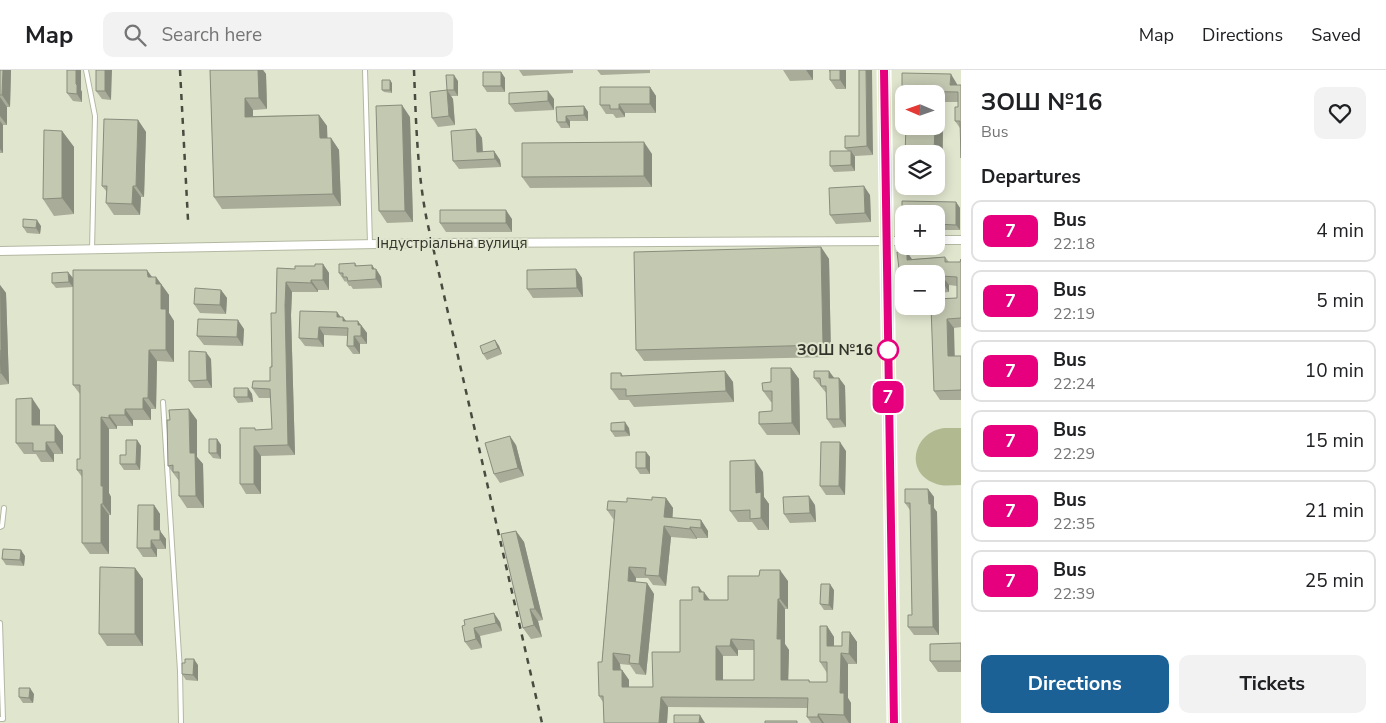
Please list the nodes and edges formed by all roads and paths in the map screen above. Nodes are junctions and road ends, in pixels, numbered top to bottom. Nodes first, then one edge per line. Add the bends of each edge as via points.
1 (86, 70) edge
2 (365, 70) edge
3 (884, 70) edge
4 (945, 240) edge
5 (961, 240) edge
6 (886, 241) junction
7 (895, 241) edge
8 (370, 244) junction
9 (92, 250) junction
10 (0, 251) edge
11 (163, 402) dead end
12 (4, 508) dead end
13 (0, 527) edge
14 (0, 623) edge
15 (2, 720) edge
16 (180, 723) edge
17 (894, 723) edge

1 - 9 lane via 95,116
2 - 8 lane
3 - 6 main road
4 - 5 street
6 - 7 street, Індустріальна вулиця
6 - 8 street, Індустріальна вулиця
6 - 17 main road
8 - 9 street, Індустріальна вулиця
9 - 10 street, Індустріальна вулиця
11 - 16 lane via 180,671
12 - 13 lane
14 - 15 lane

